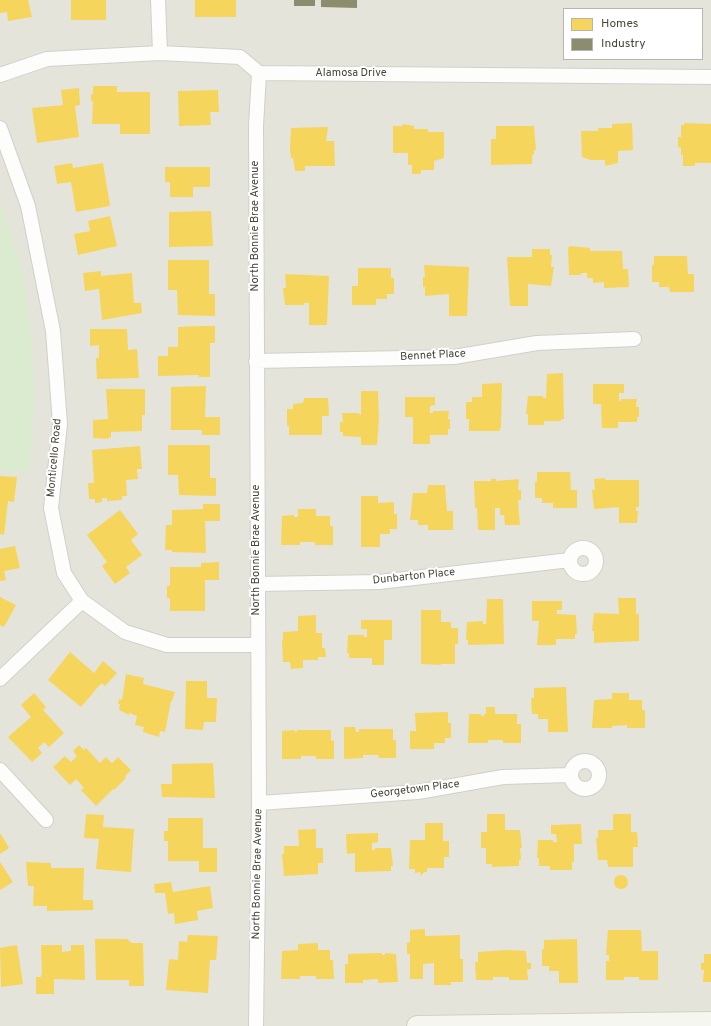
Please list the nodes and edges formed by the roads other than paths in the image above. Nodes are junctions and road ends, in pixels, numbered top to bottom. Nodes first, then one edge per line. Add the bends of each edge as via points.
1 (158, 0) edge
2 (160, 53) junction
3 (259, 73) junction
4 (0, 75) edge
5 (711, 77) edge
6 (0, 128) edge
7 (634, 338) dead end
8 (256, 361) junction
9 (570, 560) dead end
10 (257, 584) junction
11 (82, 601) junction
12 (257, 645) junction
13 (0, 679) edge
14 (0, 770) edge
15 (570, 775) dead end
16 (259, 803) junction
17 (46, 820) dead end
18 (711, 1022) edge
19 (256, 1026) edge
20 (417, 1026) edge

1 - 2 street
2 - 3 street via 240,57
2 - 4 street via 47,59
3 - 5 street, Alamosa Drive
3 - 8 street, North Bonnie Brae Avenue via 256,126
6 - 11 street, Monticello Road via 28,206 53,331 60,424 51,508 64,573
7 - 8 street, Bennet Place via 537,343 454,357
8 - 10 street, North Bonnie Brae Avenue
9 - 10 street, Dunbarton Place via 379,582
10 - 12 street, North Bonnie Brae Avenue
11 - 12 street, Monticello Road via 125,632 167,645
11 - 13 street
12 - 16 street, North Bonnie Brae Avenue
14 - 17 street
15 - 16 street, Georgetown Place via 503,778 418,792
16 - 19 street, North Bonnie Brae Avenue
18 - 20 street

